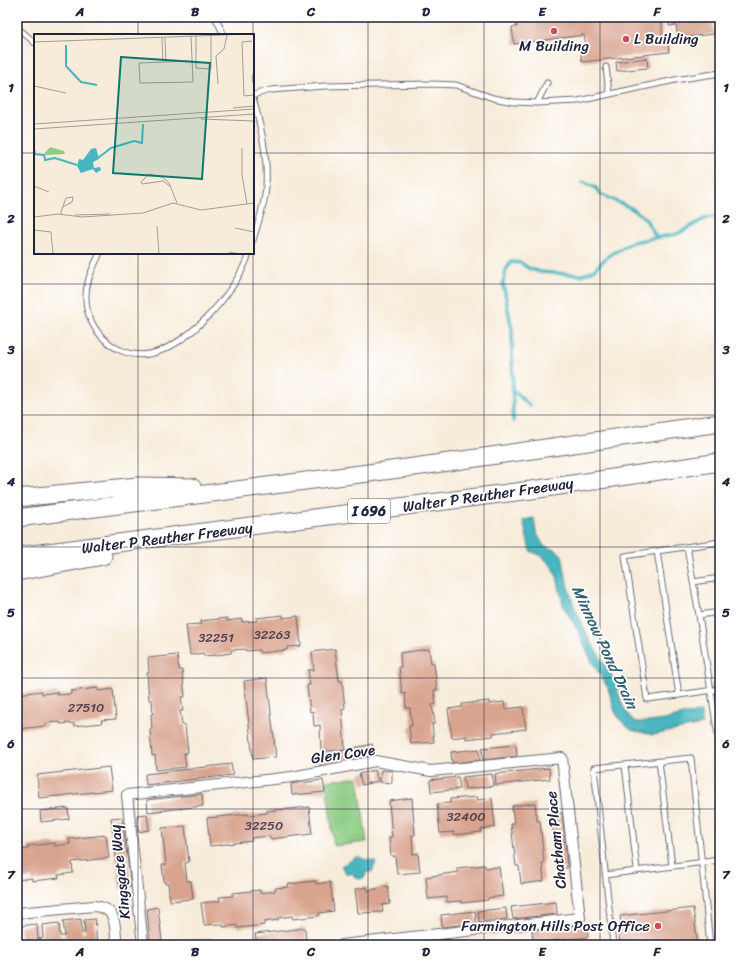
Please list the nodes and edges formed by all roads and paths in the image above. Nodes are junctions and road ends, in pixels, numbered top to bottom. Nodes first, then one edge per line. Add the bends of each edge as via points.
1 (215, 17) edge
2 (17, 27) edge
3 (224, 34) edge
4 (34, 42) edge
5 (606, 67) dead end
6 (720, 73) edge
7 (547, 83) dead end
8 (609, 93) junction
9 (254, 94) edge
10 (254, 102) edge
11 (537, 103) junction
12 (254, 237) edge
13 (100, 254) edge
14 (248, 254) edge
15 (720, 423) edge
16 (720, 462) edge
17 (250, 489) junction
18 (17, 498) edge
19 (17, 518) edge
20 (274, 524) junction
21 (720, 542) edge
22 (687, 547) junction
23 (657, 551) junction
24 (17, 556) edge
25 (17, 572) edge
26 (720, 578) edge
27 (693, 582) junction
28 (720, 612) edge
29 (699, 615) junction
30 (720, 690) edge
31 (710, 691) junction
32 (679, 695) junction
33 (720, 749) edge
34 (562, 758) joint
35 (659, 761) junction
36 (624, 765) junction
37 (127, 795) joint
38 (720, 860) edge
39 (702, 862) junction
40 (672, 866) junction
41 (637, 870) junction
42 (605, 874) junction
43 (17, 913) edge
44 (384, 943) edge
45 (361, 944) edge
46 (117, 945) edge
47 (143, 945) edge
48 (342, 945) edge
49 (613, 945) edge
50 (710, 945) edge

1 - 3 lane
2 - 4 lane
5 - 8 lane
6 - 8 lane
7 - 11 lane
8 - 11 lane via 578,101
9 - 11 lane via 325,86 432,84 456,85 493,98
10 - 12 lane via 266,165 263,208
13 - 14 lane via 88,278 88,314 98,334 109,344 134,354 147,354 160,351 182,340 200,325 217,307
15 - 17 highway
16 - 20 highway, Walter P Reuther Freeway / I 696
17 - 18 highway via 138,486
17 - 19 highway
20 - 24 highway, Walter P Reuther Freeway / I 696
20 - 25 highway
21 - 22 lane
22 - 23 lane
22 - 27 lane
23 - 32 lane
23 - 32 lane via 625,556 647,699
26 - 27 lane
27 - 29 lane
28 - 29 lane
29 - 31 lane
30 - 31 lane
31 - 32 lane
31 - 33 lane
34 - 37 street, Glen Cove via 431,771 375,761 292,777
34 - 44 street, Chatham Place via 580,918
35 - 36 lane
35 - 39 lane via 691,758
35 - 40 lane
36 - 41 lane
36 - 42 lane via 594,768
37 - 47 street, Kingsgate Way
38 - 39 lane
39 - 40 lane
39 - 50 lane
40 - 41 lane
41 - 42 lane
42 - 49 lane
43 - 46 street via 105,907 114,918
44 - 45 street
45 - 48 street

